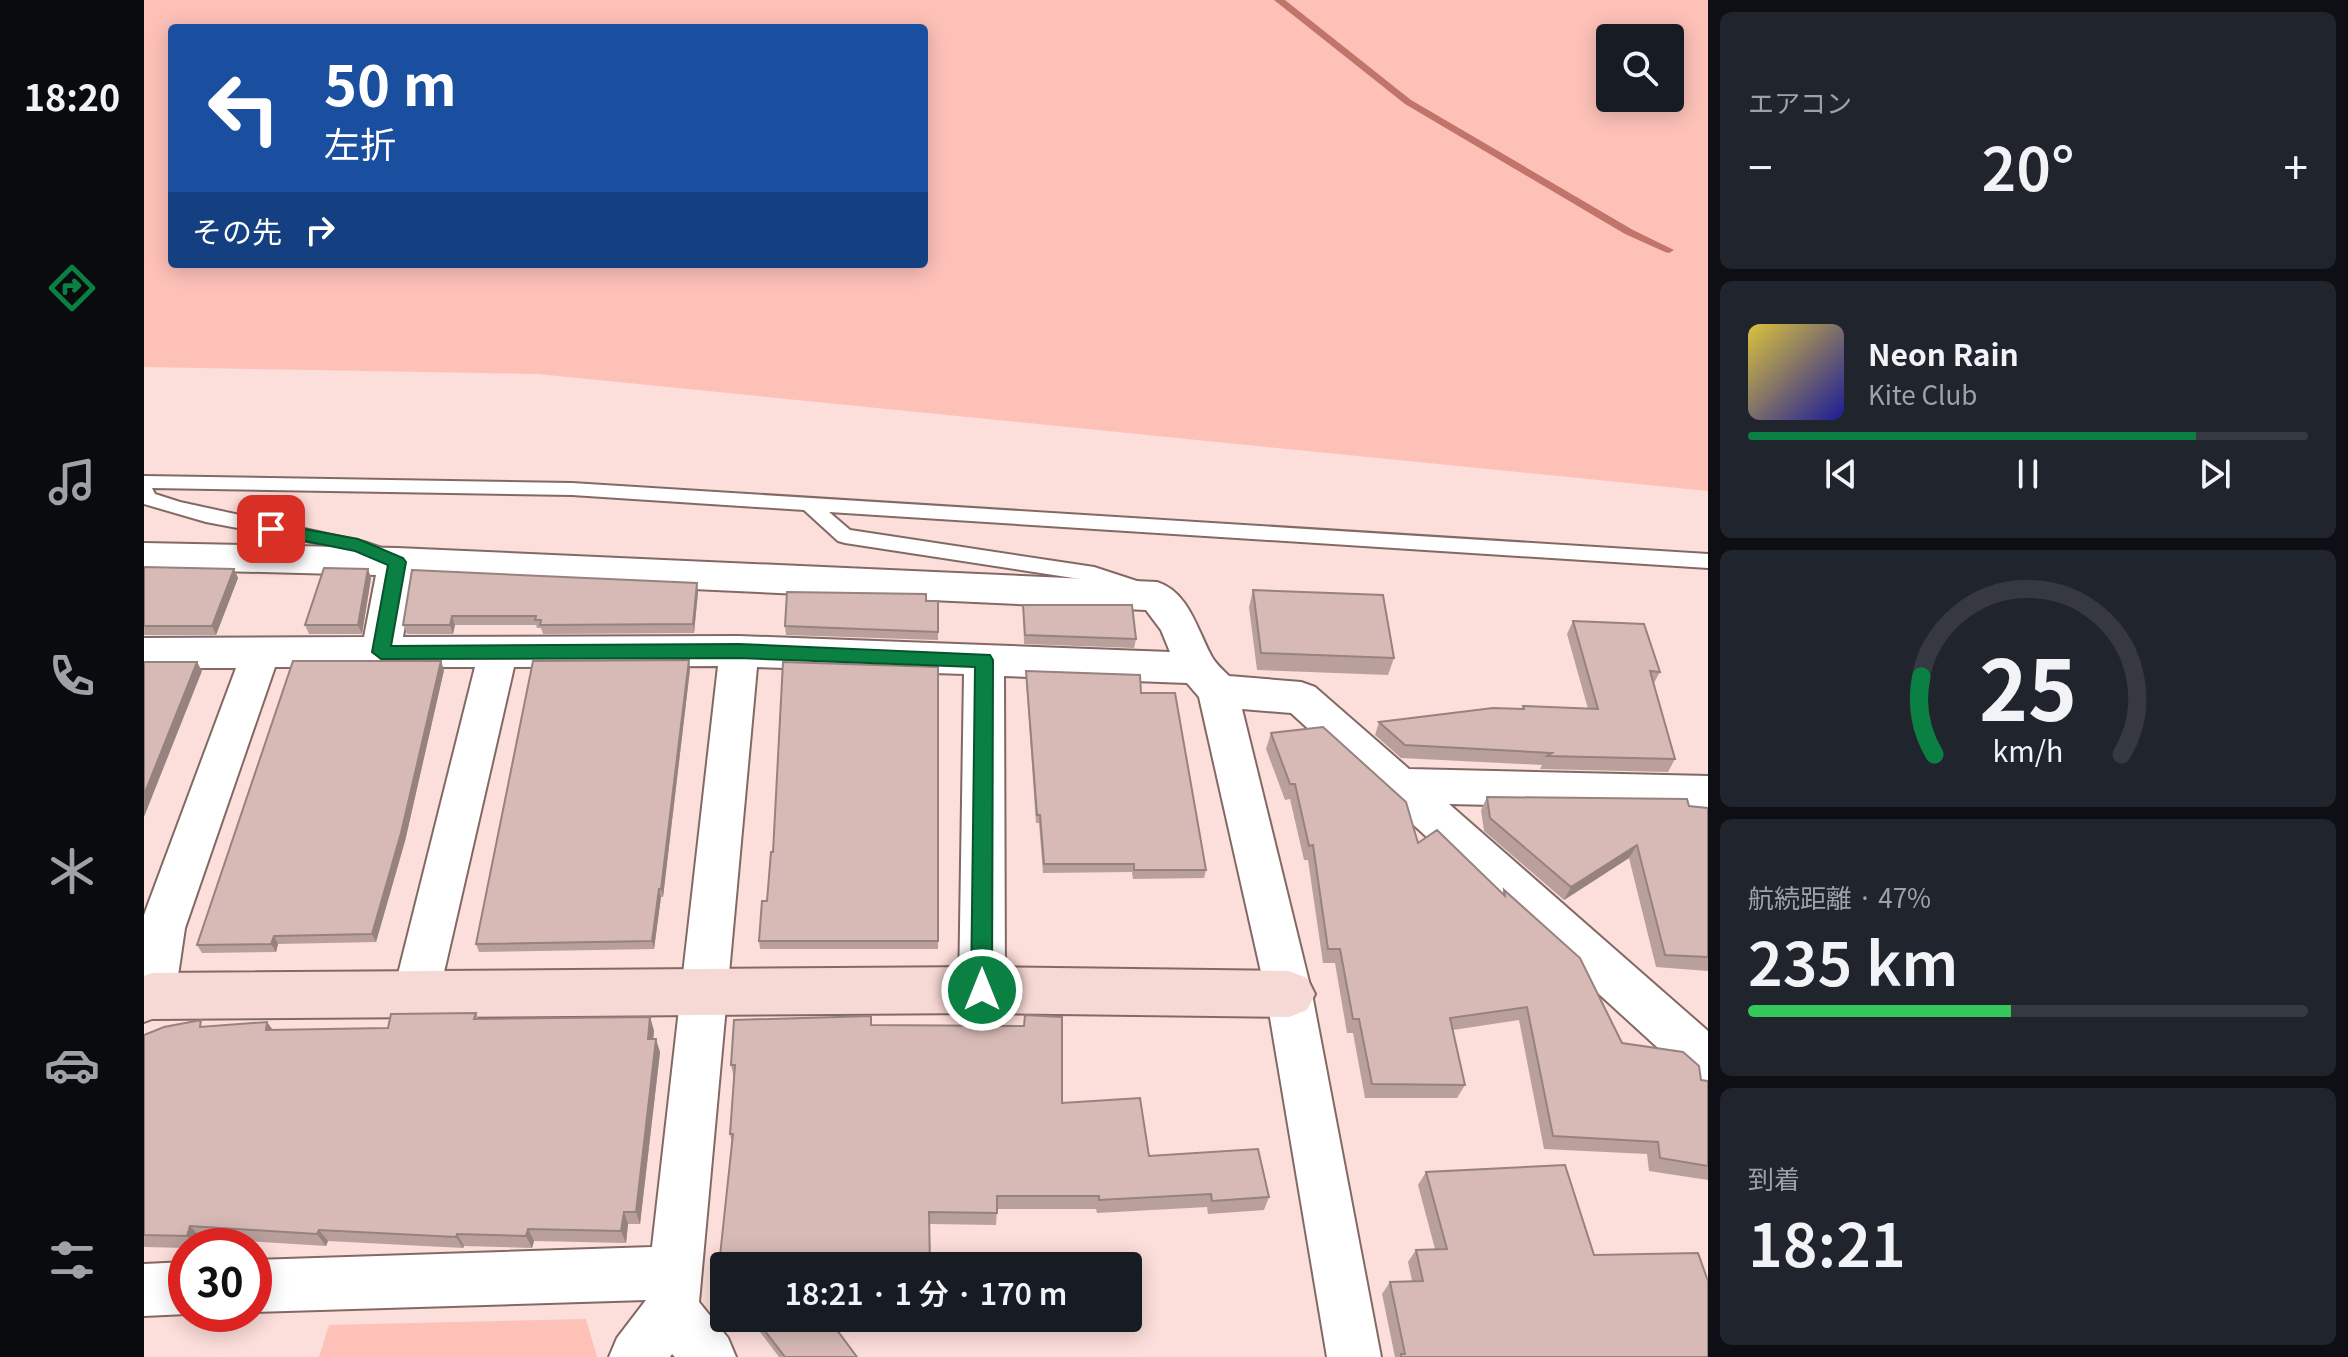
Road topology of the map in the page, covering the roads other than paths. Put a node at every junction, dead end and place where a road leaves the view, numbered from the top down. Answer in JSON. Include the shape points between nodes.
{"nodes":[{"id":1,"x":144,"y":482,"type":"edge"},
{"id":2,"x":144,"y":490,"type":"edge"},
{"id":3,"x":809,"y":504,"type":"junction"},
{"id":4,"x":144,"y":556,"type":"edge"},
{"id":5,"x":1708,"y":561,"type":"edge"},
{"id":6,"x":397,"y":562,"type":"junction"},
{"id":7,"x":1157,"y":596,"type":"junction"},
{"id":8,"x":739,"y":651,"type":"junction"},
{"id":9,"x":261,"y":652,"type":"junction"},
{"id":10,"x":381,"y":652,"type":"junction"},
{"id":11,"x":498,"y":652,"type":"junction"},
{"id":12,"x":144,"y":653,"type":"edge"},
{"id":13,"x":984,"y":660,"type":"junction"},
{"id":14,"x":1208,"y":680,"type":"junction"},
{"id":15,"x":1398,"y":786,"type":"junction"},
{"id":16,"x":1708,"y":793,"type":"edge"},
{"id":17,"x":982,"y":990,"type":"junction"},
{"id":18,"x":704,"y":992,"type":"junction"},
{"id":19,"x":416,"y":994,"type":"junction"},
{"id":20,"x":1289,"y":994,"type":"junction"},
{"id":21,"x":148,"y":997,"type":"edge"},
{"id":22,"x":1708,"y":1062,"type":"edge"},
{"id":23,"x":272,"y":1286,"type":"edge"},
{"id":24,"x":168,"y":1289,"type":"edge"},
{"id":25,"x":144,"y":1290,"type":"edge"},
{"id":26,"x":674,"y":1292,"type":"junction"},
{"id":27,"x":636,"y":1357,"type":"edge"},
{"id":28,"x":709,"y":1357,"type":"edge"},
{"id":29,"x":1354,"y":1357,"type":"edge"}],
"edges":[{"from":1,"to":3,"type":"lane","via":[[572,489]]},
{"from":2,"to":6,"type":"lane","via":[[147,498],[183,512],[358,545]]},
{"from":3,"to":5,"type":"lane"},
{"from":3,"to":7,"type":"lane","via":[[845,536],[1094,574]]},
{"from":4,"to":6,"type":"street"},
{"from":6,"to":7,"type":"street"},
{"from":6,"to":10,"type":"street"},
{"from":7,"to":14,"type":"street"},
{"from":8,"to":11,"type":"street"},
{"from":8,"to":13,"type":"street"},
{"from":8,"to":18,"type":"street"},
{"from":9,"to":10,"type":"street"},
{"from":9,"to":12,"type":"street"},
{"from":9,"to":21,"type":"street","via":[[162,928]]},
{"from":10,"to":11,"type":"street"},
{"from":11,"to":19,"type":"street"},
{"from":13,"to":14,"type":"street"},
{"from":13,"to":17,"type":"street"},
{"from":14,"to":15,"type":"street","via":[[1301,698]]},
{"from":14,"to":20,"type":"street"},
{"from":15,"to":16,"type":"street"},
{"from":15,"to":22,"type":"street"},
{"from":17,"to":18,"type":"street"},
{"from":17,"to":20,"type":"street"},
{"from":18,"to":19,"type":"street"},
{"from":18,"to":26,"type":"street"},
{"from":19,"to":21,"type":"street"},
{"from":20,"to":29,"type":"street"},
{"from":23,"to":26,"type":"street"},
{"from":24,"to":25,"type":"street"},
{"from":26,"to":27,"type":"street"},
{"from":26,"to":28,"type":"street"}]}
